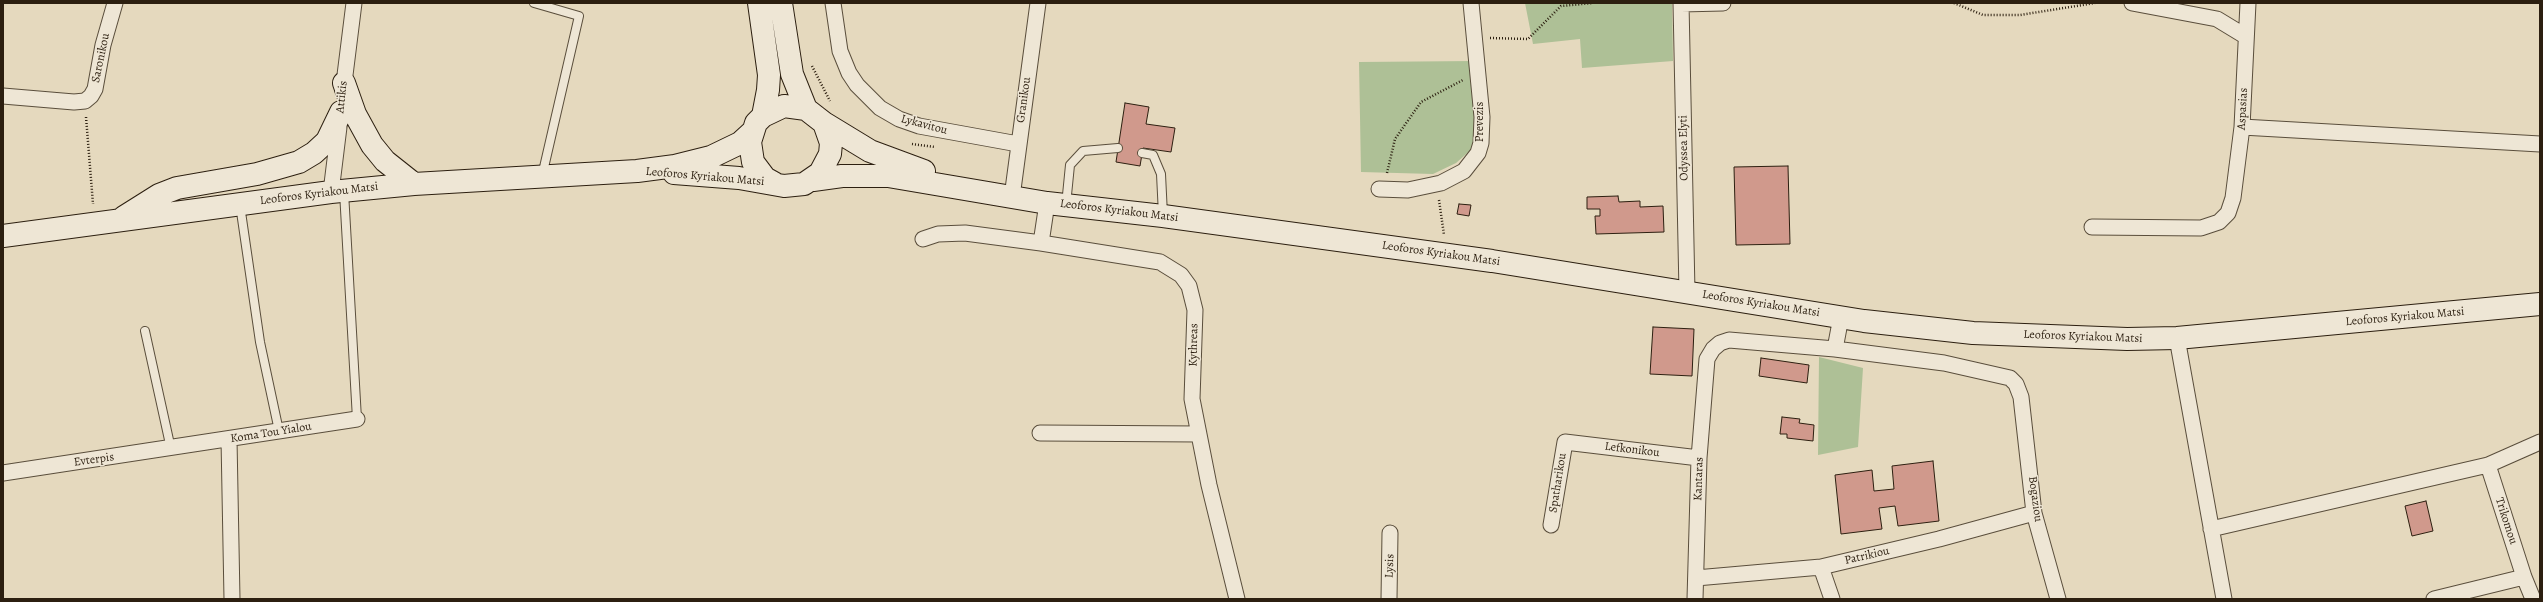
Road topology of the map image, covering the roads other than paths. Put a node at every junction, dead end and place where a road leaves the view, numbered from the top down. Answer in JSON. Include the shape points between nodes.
{"nodes":[{"id":1,"x":115,"y":3,"type":"edge"},
{"id":2,"x":354,"y":3,"type":"edge"},
{"id":3,"x":534,"y":3,"type":"edge"},
{"id":4,"x":759,"y":3,"type":"edge"},
{"id":5,"x":781,"y":3,"type":"edge"},
{"id":6,"x":833,"y":3,"type":"edge"},
{"id":7,"x":1038,"y":3,"type":"edge"},
{"id":8,"x":1471,"y":3,"type":"edge"},
{"id":9,"x":1681,"y":3,"type":"edge"},
{"id":10,"x":1723,"y":3,"type":"edge"},
{"id":11,"x":2132,"y":3,"type":"edge"},
{"id":12,"x":2248,"y":3,"type":"edge"},
{"id":13,"x":2245,"y":36,"type":"junction"},
{"id":14,"x":344,"y":83,"type":"junction"},
{"id":15,"x":3,"y":96,"type":"edge"},
{"id":16,"x":806,"y":109,"type":"junction"},
{"id":17,"x":341,"y":112,"type":"junction"},
{"id":18,"x":824,"y":123,"type":"junction"},
{"id":19,"x":758,"y":124,"type":"junction"},
{"id":20,"x":2242,"y":127,"type":"junction"},
{"id":21,"x":1018,"y":144,"type":"junction"},
{"id":22,"x":2540,"y":144,"type":"edge"},
{"id":23,"x":1118,"y":148,"type":"dead end"},
{"id":24,"x":1142,"y":153,"type":"dead end"},
{"id":25,"x":637,"y":171,"type":"junction"},
{"id":26,"x":542,"y":176,"type":"junction"},
{"id":27,"x":813,"y":180,"type":"junction"},
{"id":28,"x":774,"y":183,"type":"junction"},
{"id":29,"x":414,"y":184,"type":"junction"},
{"id":30,"x":1381,"y":190,"type":"road end"},
{"id":31,"x":338,"y":191,"type":"junction"},
{"id":32,"x":986,"y":191,"type":"junction"},
{"id":33,"x":1012,"y":197,"type":"junction"},
{"id":34,"x":240,"y":204,"type":"junction"},
{"id":35,"x":1056,"y":204,"type":"junction"},
{"id":36,"x":1163,"y":216,"type":"junction"},
{"id":37,"x":118,"y":220,"type":"junction"},
{"id":38,"x":2092,"y":226,"type":"dead end"},
{"id":39,"x":3,"y":236,"type":"edge"},
{"id":40,"x":922,"y":239,"type":"dead end"},
{"id":41,"x":1040,"y":243,"type":"junction"},
{"id":42,"x":1687,"y":292,"type":"junction"},
{"id":43,"x":2540,"y":304,"type":"edge"},
{"id":44,"x":1840,"y":317,"type":"junction"},
{"id":45,"x":145,"y":331,"type":"dead end"},
{"id":46,"x":2177,"y":338,"type":"junction"},
{"id":47,"x":1835,"y":350,"type":"junction"},
{"id":48,"x":357,"y":419,"type":"joint"},
{"id":49,"x":279,"y":431,"type":"junction"},
{"id":50,"x":1040,"y":433,"type":"dead end"},
{"id":51,"x":1199,"y":434,"type":"junction"},
{"id":52,"x":229,"y":439,"type":"junction"},
{"id":53,"x":1565,"y":442,"type":"joint"},
{"id":54,"x":2540,"y":442,"type":"edge"},
{"id":55,"x":177,"y":447,"type":"junction"},
{"id":56,"x":1699,"y":458,"type":"junction"},
{"id":57,"x":2488,"y":465,"type":"junction"},
{"id":58,"x":3,"y":473,"type":"edge"},
{"id":59,"x":2034,"y":512,"type":"junction"},
{"id":60,"x":1552,"y":525,"type":"dead end"},
{"id":61,"x":2211,"y":529,"type":"junction"},
{"id":62,"x":1390,"y":534,"type":"dead end"},
{"id":63,"x":1821,"y":567,"type":"junction"},
{"id":64,"x":2524,"y":577,"type":"junction"},
{"id":65,"x":1696,"y":578,"type":"junction"},
{"id":66,"x":232,"y":599,"type":"edge"},
{"id":67,"x":1237,"y":599,"type":"edge"},
{"id":68,"x":1389,"y":599,"type":"edge"},
{"id":69,"x":1696,"y":599,"type":"edge"},
{"id":70,"x":1832,"y":599,"type":"edge"},
{"id":71,"x":2058,"y":599,"type":"edge"},
{"id":72,"x":2224,"y":599,"type":"edge"},
{"id":73,"x":2434,"y":599,"type":"edge"},
{"id":74,"x":2533,"y":599,"type":"edge"}],
"edges":[{"from":1,"to":15,"type":"street","name":"Saronikou","via":[[103,45],[95,89],[85,101]]},
{"from":2,"to":14,"type":"street","name":"Attikis"},
{"from":3,"to":26,"type":"lane","via":[[579,16]]},
{"from":4,"to":19,"type":"main road","via":[[769,75]]},
{"from":5,"to":16,"type":"main road","via":[[792,74]]},
{"from":6,"to":21,"type":"street","name":"Lykavitou","via":[[840,50],[849,73],[863,93],[880,108],[899,119],[919,126]]},
{"from":7,"to":21,"type":"street","name":"Granikou"},
{"from":8,"to":30,"type":"street","name":"Prevezis","via":[[1482,117],[1478,153],[1464,171],[1436,184],[1408,190]]},
{"from":9,"to":10,"type":"street"},
{"from":9,"to":42,"type":"street","name":"Odyssea Elyti"},
{"from":11,"to":13,"type":"street","via":[[2217,19]]},
{"from":12,"to":13,"type":"street","name":"Aspasias"},
{"from":13,"to":20,"type":"street","name":"Aspasias"},
{"from":14,"to":17,"type":"street","name":"Attikis"},
{"from":14,"to":29,"type":"main road","via":[[355,114],[372,145],[384,161]]},
{"from":16,"to":18,"type":"main road","name":"Leoforos Kyriakou Matsi"},
{"from":16,"to":19,"type":"main road","name":"Leoforos Kyriakou Matsi","via":[[784,106]]},
{"from":17,"to":31,"type":"street","name":"Attikis"},
{"from":17,"to":37,"type":"main road","via":[[326,141],[314,153],[299,162],[257,174],[177,188]]},
{"from":18,"to":27,"type":"main road","via":[[831,143],[830,154],[820,173]]},
{"from":18,"to":32,"type":"main road","name":"Leoforos Kyriakou Matsi","via":[[870,151],[915,169]]},
{"from":19,"to":25,"type":"main road","name":"Leoforos Kyriakou Matsi","via":[[730,149],[711,157],[675,166]]},
{"from":19,"to":28,"type":"main road","name":"Leoforos Kyriakou Matsi","via":[[750,152],[753,162],[765,178]]},
{"from":20,"to":22,"type":"street"},
{"from":20,"to":38,"type":"street","name":"Aspasias","via":[[2233,198],[2228,213],[2219,222],[2201,228]]},
{"from":21,"to":33,"type":"street","name":"Granikou"},
{"from":23,"to":35,"type":"lane","via":[[1083,150],[1070,165]]},
{"from":24,"to":36,"type":"lane","via":[[1153,155],[1161,174]]},
{"from":25,"to":26,"type":"main road","name":"Leoforos Kyriakou Matsi"},
{"from":25,"to":28,"type":"main road","name":"Leoforos Kyriakou Matsi","via":[[711,175]]},
{"from":26,"to":29,"type":"main road","name":"Leoforos Kyriakou Matsi"},
{"from":27,"to":28,"type":"main road","name":"Leoforos Kyriakou Matsi","via":[[794,186]]},
{"from":27,"to":32,"type":"main road","name":"Leoforos Kyriakou Matsi","via":[[858,175],[888,176]]},
{"from":29,"to":31,"type":"main road","name":"Leoforos Kyriakou Matsi"},
{"from":31,"to":34,"type":"main road","name":"Leoforos Kyriakou Matsi"},
{"from":31,"to":48,"type":"lane"},
{"from":32,"to":33,"type":"main road","name":"Leoforos Kyriakou Matsi"},
{"from":33,"to":35,"type":"main road","name":"Leoforos Kyriakou Matsi"},
{"from":34,"to":37,"type":"main road","name":"Leoforos Kyriakou Matsi"},
{"from":34,"to":49,"type":"lane","via":[[260,342]]},
{"from":35,"to":36,"type":"main road","name":"Leoforos Kyriakou Matsi"},
{"from":35,"to":41,"type":"street"},
{"from":36,"to":42,"type":"main road","name":"Leoforos Kyriakou Matsi","via":[[1447,255]]},
{"from":37,"to":39,"type":"main road","name":"Leoforos Kyriakou Matsi"},
{"from":40,"to":41,"type":"street","name":"Kythreas","via":[[938,234],[965,233]]},
{"from":41,"to":51,"type":"street","name":"Kythreas","via":[[1147,259],[1173,268],[1181,275],[1191,292],[1195,310],[1192,399]]},
{"from":42,"to":44,"type":"main road","name":"Leoforos Kyriakou Matsi"},
{"from":43,"to":46,"type":"main road","name":"Leoforos Kyriakou Matsi"},
{"from":44,"to":46,"type":"main road","name":"Leoforos Kyriakou Matsi","via":[[1973,333],[2127,340]]},
{"from":44,"to":47,"type":"street"},
{"from":45,"to":55,"type":"lane"},
{"from":46,"to":61,"type":"street"},
{"from":47,"to":56,"type":"street","name":"Kantaras","via":[[1728,340],[1712,348],[1706,359]]},
{"from":47,"to":59,"type":"street","name":"Bogaziou","via":[[1944,363],[2010,378],[2016,384],[2021,397]]},
{"from":48,"to":49,"type":"street","name":"Koma Tou Yialou"},
{"from":49,"to":52,"type":"street","name":"Koma Tou Yialou"},
{"from":50,"to":51,"type":"street"},
{"from":51,"to":67,"type":"street","name":"Kythreas"},
{"from":52,"to":55,"type":"street","name":"Koma Tou Yialou"},
{"from":52,"to":66,"type":"street"},
{"from":53,"to":56,"type":"street","name":"Lefkonikou"},
{"from":53,"to":60,"type":"street","name":"Spatharikou"},
{"from":54,"to":57,"type":"street"},
{"from":55,"to":58,"type":"street","name":"Evterpis"},
{"from":56,"to":65,"type":"street","name":"Kantaras"},
{"from":57,"to":61,"type":"street"},
{"from":57,"to":64,"type":"street","name":"Trikomou"},
{"from":59,"to":63,"type":"street","name":"Patrikiou","via":[[1939,539]]},
{"from":59,"to":71,"type":"street","name":"Bogaziou"},
{"from":61,"to":72,"type":"street"},
{"from":62,"to":68,"type":"street","name":"Lysis"},
{"from":63,"to":65,"type":"street","name":"Patrikiou"},
{"from":63,"to":70,"type":"street"},
{"from":64,"to":73,"type":"street"},
{"from":64,"to":74,"type":"street","name":"Trikomou"},
{"from":65,"to":69,"type":"street","name":"Kantaras"}]}
